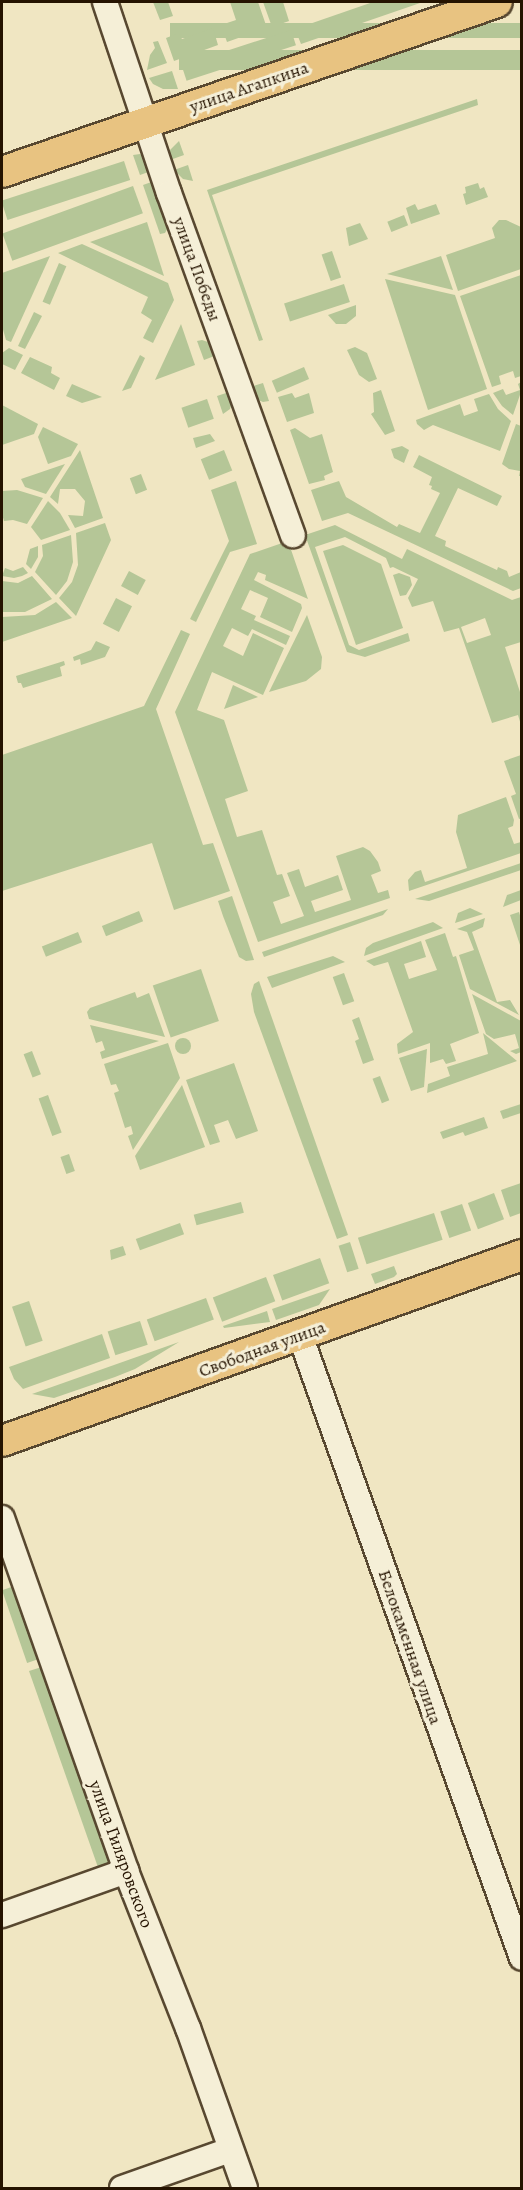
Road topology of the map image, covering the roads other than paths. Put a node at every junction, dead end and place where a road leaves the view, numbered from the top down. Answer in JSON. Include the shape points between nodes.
{"nodes":[{"id":1,"x":105,"y":2,"type":"edge"},
{"id":2,"x":497,"y":2,"type":"edge"},
{"id":3,"x":145,"y":122,"type":"junction"},
{"id":4,"x":2,"y":172,"type":"edge"},
{"id":5,"x":293,"y":535,"type":"dead end"},
{"id":6,"x":522,"y":1255,"type":"edge"},
{"id":7,"x":300,"y":1335,"type":"junction"},
{"id":8,"x":2,"y":1441,"type":"edge"},
{"id":9,"x":2,"y":1518,"type":"edge"},
{"id":10,"x":126,"y":1871,"type":"junction"},
{"id":11,"x":2,"y":1915,"type":"edge"},
{"id":12,"x":522,"y":1958,"type":"edge"},
{"id":13,"x":230,"y":2150,"type":"junction"},
{"id":14,"x":122,"y":2188,"type":"edge"},
{"id":15,"x":245,"y":2188,"type":"edge"}],
"edges":[{"from":1,"to":3,"type":"street","name":"улица Победы"},
{"from":2,"to":3,"type":"main road","name":"улица Агапкина"},
{"from":3,"to":4,"type":"main road","name":"улица Агапкина"},
{"from":3,"to":5,"type":"street","name":"улица Победы"},
{"from":6,"to":7,"type":"main road","name":"Свободная улица"},
{"from":7,"to":8,"type":"main road","name":"Свободная улица"},
{"from":7,"to":12,"type":"street","name":"Белокаменная улица"},
{"from":9,"to":10,"type":"street","name":"улица Гиляровского"},
{"from":10,"to":11,"type":"street"},
{"from":10,"to":13,"type":"street","name":"улица Гиляровского","via":[[188,2028]]},
{"from":13,"to":14,"type":"street"},
{"from":13,"to":15,"type":"street","name":"улица Гиляровского"}]}
